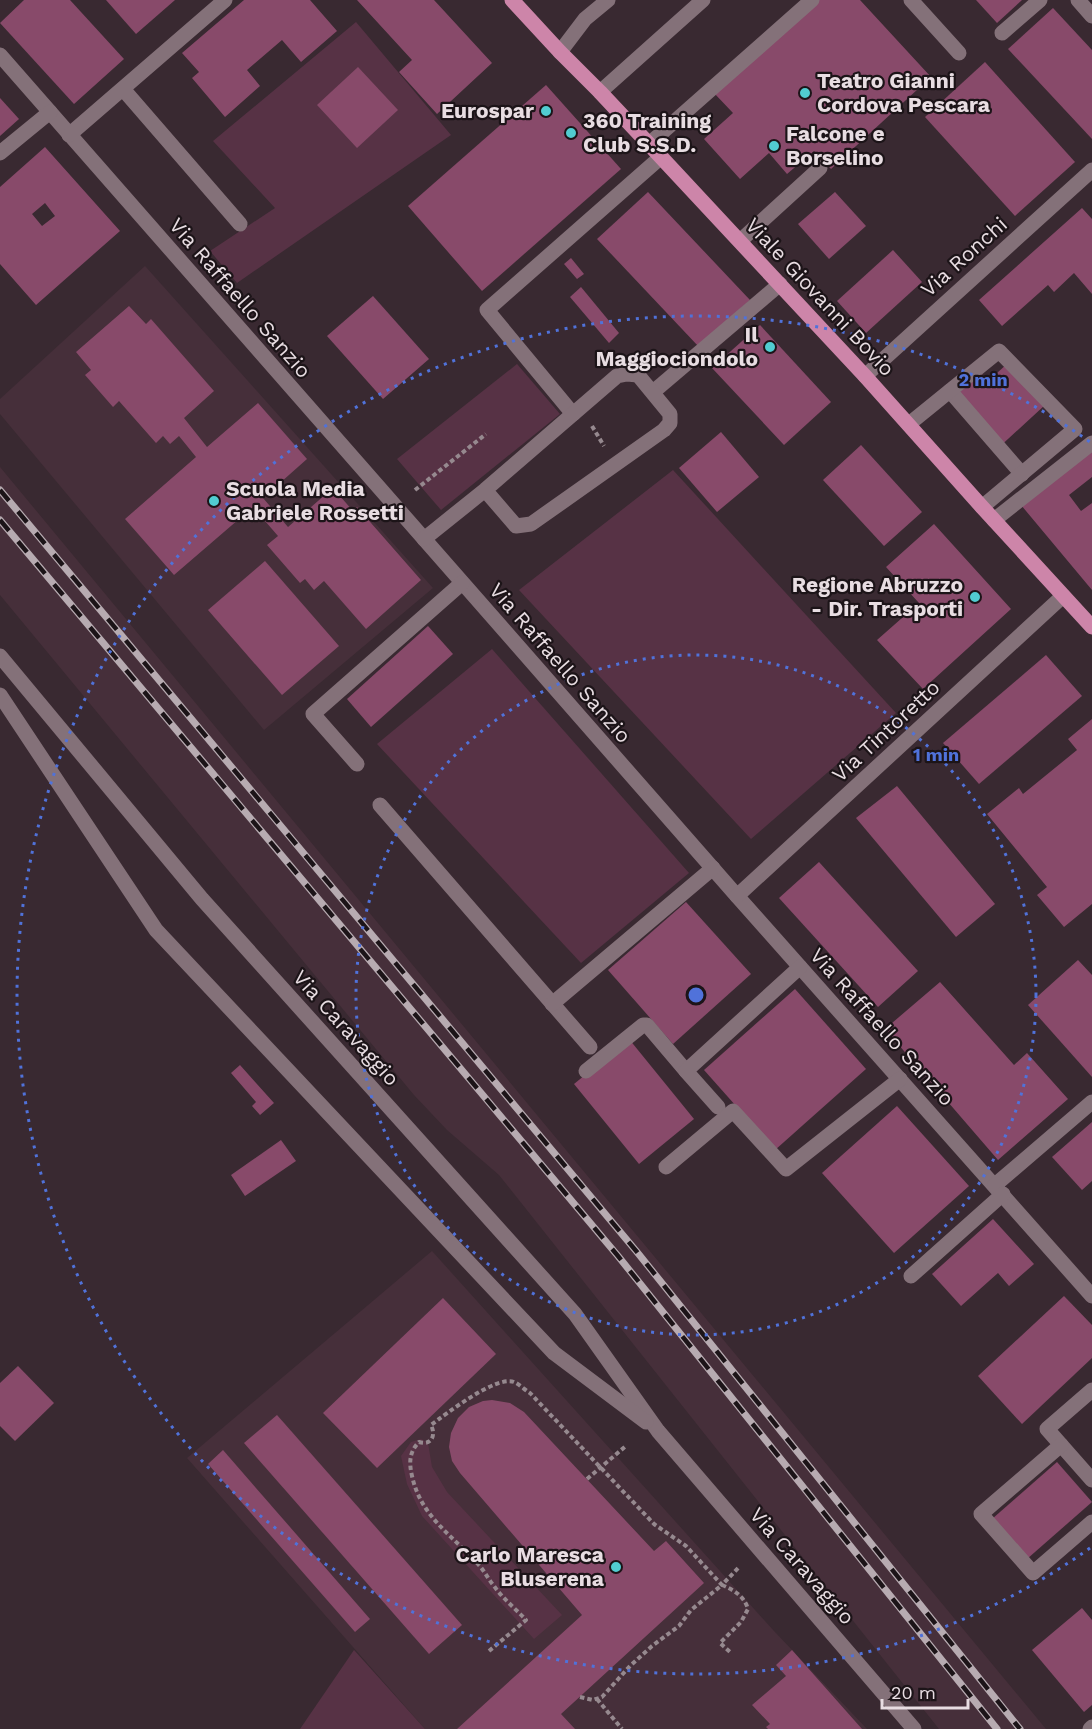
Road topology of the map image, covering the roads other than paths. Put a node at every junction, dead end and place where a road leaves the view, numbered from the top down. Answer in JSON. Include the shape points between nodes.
{"nodes":[{"id":1,"x":225,"y":0,"type":"edge"},
{"id":2,"x":512,"y":0,"type":"edge"},
{"id":3,"x":608,"y":0,"type":"edge"},
{"id":4,"x":703,"y":0,"type":"edge"},
{"id":5,"x":812,"y":0,"type":"edge"},
{"id":6,"x":911,"y":0,"type":"edge"},
{"id":7,"x":1040,"y":0,"type":"edge"},
{"id":8,"x":1078,"y":0,"type":"edge"},
{"id":9,"x":1092,"y":16,"type":"edge"},
{"id":10,"x":1002,"y":33,"type":"dead end"},
{"id":11,"x":560,"y":52,"type":"junction"},
{"id":12,"x":959,"y":53,"type":"dead end"},
{"id":13,"x":0,"y":54,"type":"edge"},
{"id":14,"x":123,"y":89,"type":"junction"},
{"id":15,"x":600,"y":92,"type":"junction"},
{"id":16,"x":50,"y":112,"type":"junction"},
{"id":17,"x":69,"y":135,"type":"junction"},
{"id":18,"x":649,"y":144,"type":"junction"},
{"id":19,"x":0,"y":153,"type":"edge"},
{"id":20,"x":661,"y":157,"type":"junction"},
{"id":21,"x":820,"y":168,"type":"dead end"},
{"id":22,"x":1092,"y":170,"type":"edge"},
{"id":23,"x":240,"y":224,"type":"dead end"},
{"id":24,"x":740,"y":241,"type":"junction"},
{"id":25,"x":780,"y":284,"type":"junction"},
{"id":26,"x":865,"y":376,"type":"junction"},
{"id":27,"x":950,"y":391,"type":"junction"},
{"id":28,"x":653,"y":392,"type":"junction"},
{"id":29,"x":576,"y":411,"type":"junction"},
{"id":30,"x":909,"y":424,"type":"junction"},
{"id":31,"x":1092,"y":443,"type":"edge"},
{"id":32,"x":1022,"y":474,"type":"junction"},
{"id":33,"x":485,"y":490,"type":"junction"},
{"id":34,"x":982,"y":507,"type":"junction"},
{"id":35,"x":994,"y":520,"type":"junction"},
{"id":36,"x":424,"y":539,"type":"junction"},
{"id":37,"x":462,"y":583,"type":"junction"},
{"id":38,"x":1063,"y":596,"type":"junction"},
{"id":39,"x":1092,"y":627,"type":"edge"},
{"id":40,"x":0,"y":656,"type":"edge"},
{"id":41,"x":0,"y":695,"type":"edge"},
{"id":42,"x":357,"y":764,"type":"dead end"},
{"id":43,"x":380,"y":806,"type":"dead end"},
{"id":44,"x":713,"y":868,"type":"junction"},
{"id":45,"x":737,"y":896,"type":"junction"},
{"id":46,"x":800,"y":967,"type":"junction"},
{"id":47,"x":552,"y":1004,"type":"junction"},
{"id":48,"x":590,"y":1047,"type":"dead end"},
{"id":49,"x":586,"y":1071,"type":"dead end"},
{"id":50,"x":686,"y":1071,"type":"junction"},
{"id":51,"x":900,"y":1079,"type":"junction"},
{"id":52,"x":1092,"y":1102,"type":"edge"},
{"id":53,"x":718,"y":1107,"type":"dead end"},
{"id":54,"x":666,"y":1167,"type":"dead end"},
{"id":55,"x":999,"y":1190,"type":"junction"},
{"id":56,"x":911,"y":1276,"type":"dead end"},
{"id":57,"x":1092,"y":1296,"type":"edge"},
{"id":58,"x":1092,"y":1390,"type":"edge"},
{"id":59,"x":657,"y":1431,"type":"junction"},
{"id":60,"x":1061,"y":1445,"type":"junction"},
{"id":61,"x":1092,"y":1480,"type":"edge"},
{"id":62,"x":1092,"y":1522,"type":"edge"},
{"id":63,"x":914,"y":1729,"type":"edge"}],
"edges":[{"from":1,"to":14,"type":"street"},
{"from":2,"to":11,"type":"main road","name":"Viale Giovanni Bovio"},
{"from":3,"to":11,"type":"street","via":[[585,18]]},
{"from":4,"to":15,"type":"street"},
{"from":5,"to":18,"type":"street"},
{"from":6,"to":12,"type":"street"},
{"from":7,"to":10,"type":"street"},
{"from":8,"to":9,"type":"street"},
{"from":11,"to":15,"type":"main road","name":"Viale Giovanni Bovio"},
{"from":13,"to":16,"type":"street","name":"Via Raffaello Sanzio"},
{"from":14,"to":17,"type":"street"},
{"from":14,"to":23,"type":"street"},
{"from":15,"to":18,"type":"main road","name":"Viale Giovanni Bovio"},
{"from":16,"to":17,"type":"street","name":"Via Raffaello Sanzio"},
{"from":16,"to":19,"type":"street"},
{"from":17,"to":36,"type":"street","name":"Via Raffaello Sanzio"},
{"from":18,"to":20,"type":"main road","name":"Viale Giovanni Bovio"},
{"from":20,"to":24,"type":"main road","name":"Viale Giovanni Bovio"},
{"from":20,"to":29,"type":"street","via":[[487,310]]},
{"from":21,"to":24,"type":"street"},
{"from":22,"to":26,"type":"street","name":"Via Ronchi"},
{"from":24,"to":25,"type":"main road","name":"Viale Giovanni Bovio"},
{"from":25,"to":26,"type":"main road","name":"Viale Giovanni Bovio"},
{"from":25,"to":28,"type":"street"},
{"from":26,"to":30,"type":"main road","name":"Viale Giovanni Bovio"},
{"from":27,"to":30,"type":"street"},
{"from":27,"to":32,"type":"street"},
{"from":27,"to":32,"type":"street","via":[[999,351],[1075,429]]},
{"from":28,"to":29,"type":"street","via":[[638,375],[617,376]]},
{"from":28,"to":33,"type":"street","via":[[670,414],[670,423],[664,430],[531,524],[516,526]]},
{"from":29,"to":33,"type":"street"},
{"from":30,"to":34,"type":"main road","name":"Viale Giovanni Bovio"},
{"from":31,"to":35,"type":"street"},
{"from":32,"to":34,"type":"street"},
{"from":33,"to":36,"type":"street"},
{"from":34,"to":35,"type":"main road","name":"Viale Giovanni Bovio"},
{"from":35,"to":38,"type":"main road","name":"Viale Giovanni Bovio"},
{"from":36,"to":37,"type":"street","name":"Via Raffaello Sanzio"},
{"from":37,"to":42,"type":"street","via":[[313,714]]},
{"from":37,"to":44,"type":"street","name":"Via Raffaello Sanzio"},
{"from":38,"to":39,"type":"main road","name":"Viale Giovanni Bovio"},
{"from":38,"to":45,"type":"street","name":"Via Tintoretto"},
{"from":40,"to":59,"type":"street","name":"Via Caravaggio","via":[[202,899],[576,1314]]},
{"from":41,"to":59,"type":"street","name":"Via Caravaggio","via":[[156,930],[554,1353]]},
{"from":43,"to":47,"type":"street"},
{"from":44,"to":45,"type":"street","name":"Via Raffaello Sanzio"},
{"from":44,"to":47,"type":"street"},
{"from":45,"to":46,"type":"street","name":"Via Raffaello Sanzio"},
{"from":46,"to":50,"type":"street"},
{"from":46,"to":51,"type":"street","name":"Via Raffaello Sanzio"},
{"from":47,"to":48,"type":"street"},
{"from":49,"to":50,"type":"street","via":[[647,1025]]},
{"from":50,"to":53,"type":"street"},
{"from":51,"to":54,"type":"street","via":[[786,1169],[733,1111]]},
{"from":51,"to":55,"type":"street","name":"Via Raffaello Sanzio"},
{"from":52,"to":55,"type":"street"},
{"from":55,"to":56,"type":"street"},
{"from":55,"to":57,"type":"street","name":"Via Raffaello Sanzio"},
{"from":58,"to":60,"type":"street","via":[[1047,1429]]},
{"from":59,"to":63,"type":"street","name":"Via Caravaggio"},
{"from":60,"to":61,"type":"street"},
{"from":60,"to":62,"type":"street","via":[[981,1514],[1033,1573]]}]}
